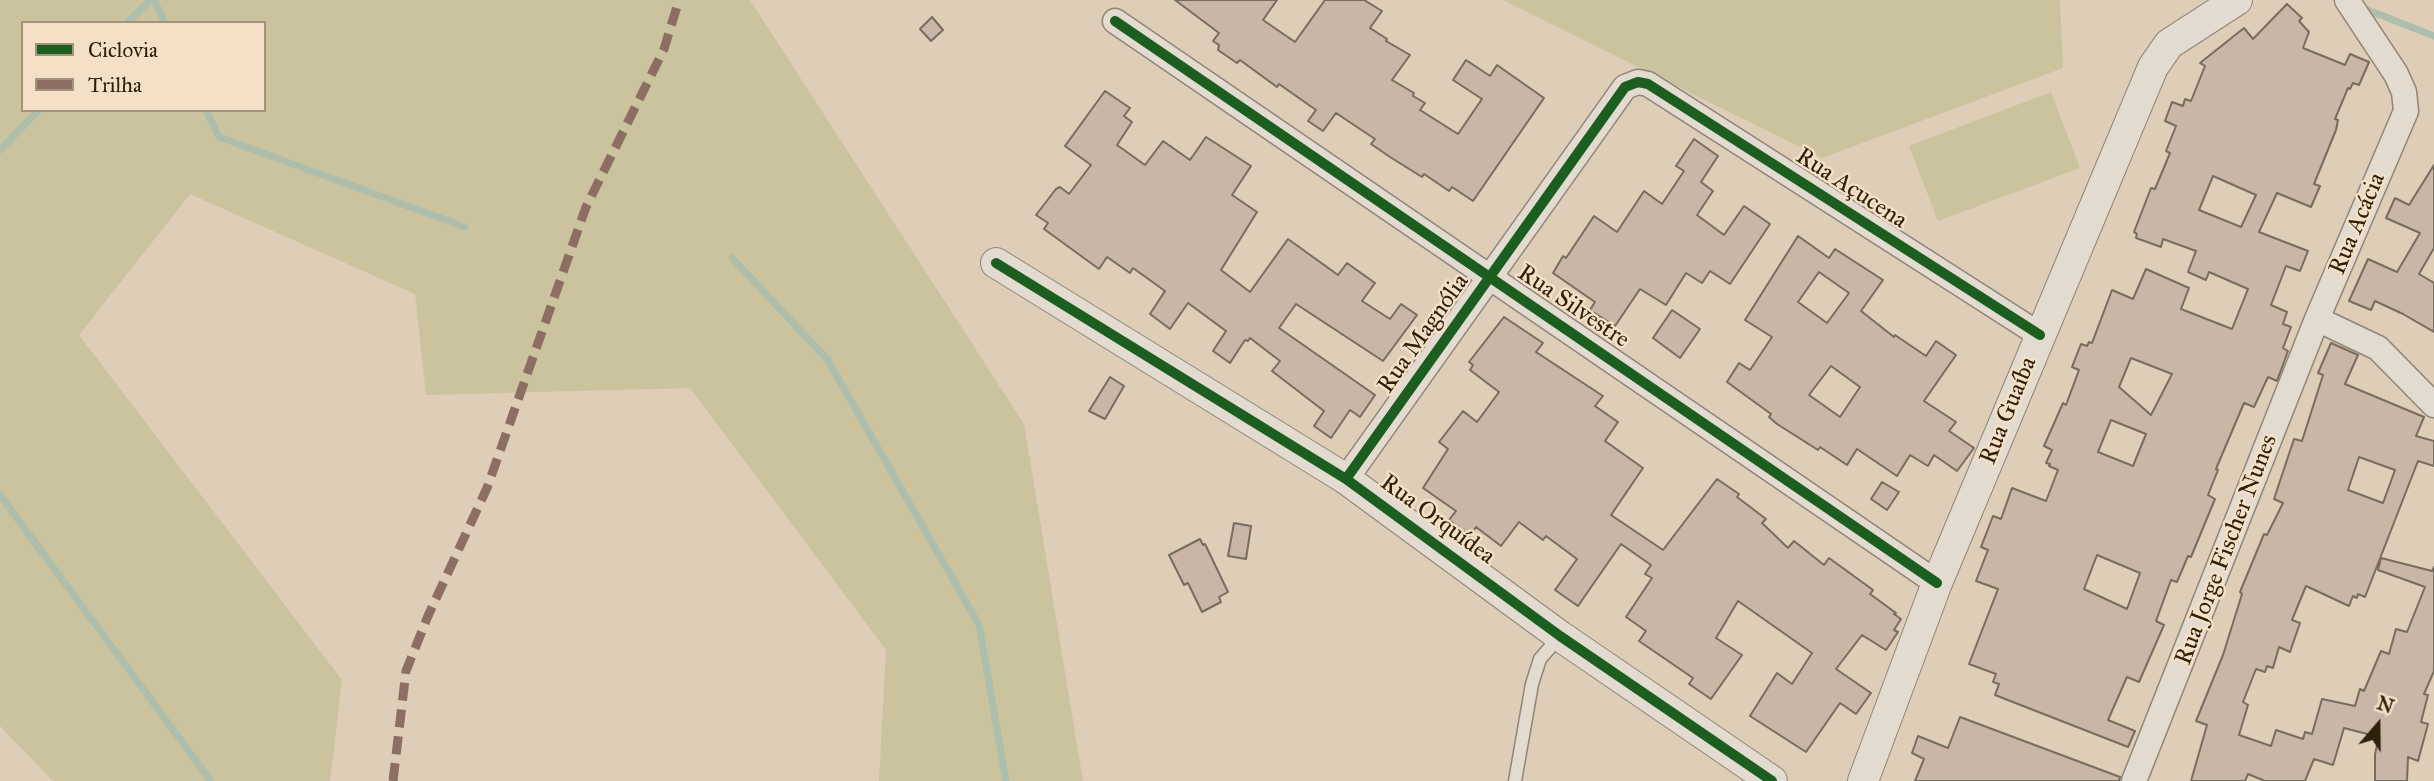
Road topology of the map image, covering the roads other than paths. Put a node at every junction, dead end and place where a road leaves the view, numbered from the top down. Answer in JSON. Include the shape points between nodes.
{"nodes":[{"id":1,"x":2237,"y":0,"type":"edge"},
{"id":2,"x":2347,"y":0,"type":"edge"},
{"id":3,"x":1115,"y":21,"type":"dead end"},
{"id":4,"x":1638,"y":82,"type":"joint"},
{"id":5,"x":996,"y":263,"type":"dead end"},
{"id":6,"x":1490,"y":276,"type":"junction"},
{"id":7,"x":2317,"y":319,"type":"junction"},
{"id":8,"x":2040,"y":335,"type":"junction"},
{"id":9,"x":2434,"y":405,"type":"edge"},
{"id":10,"x":1346,"y":479,"type":"junction"},
{"id":11,"x":1937,"y":583,"type":"junction"},
{"id":12,"x":1560,"y":636,"type":"junction"},
{"id":13,"x":1515,"y":781,"type":"edge"},
{"id":14,"x":1772,"y":781,"type":"edge"},
{"id":15,"x":1863,"y":781,"type":"edge"},
{"id":16,"x":2134,"y":781,"type":"edge"}],
"edges":[{"from":1,"to":8,"type":"street","name":"Rua Guaíba","via":[[2169,44],[2153,66]]},
{"from":2,"to":7,"type":"street","name":"Rua Acácia","via":[[2396,74],[2406,111]]},
{"from":3,"to":6,"type":"street","name":"Rua Silvestre"},
{"from":4,"to":6,"type":"street","name":"Rua Magnólia","via":[[1625,87]]},
{"from":4,"to":8,"type":"street","name":"Rua Açucena","via":[[1648,83]]},
{"from":5,"to":10,"type":"street","name":"Rua Orquídea"},
{"from":6,"to":10,"type":"street","name":"Rua Magnólia"},
{"from":6,"to":11,"type":"street","name":"Rua Silvestre"},
{"from":7,"to":9,"type":"street","via":[[2378,348]]},
{"from":7,"to":16,"type":"street","name":"Rua Jorge Fischer Nunes"},
{"from":8,"to":11,"type":"street","name":"Rua Guaíba"},
{"from":10,"to":12,"type":"street","name":"Rua Orquídea"},
{"from":11,"to":15,"type":"street","name":"Rua Guaíba"},
{"from":12,"to":13,"type":"lane","via":[[1540,659],[1532,684]]},
{"from":12,"to":14,"type":"street","name":"Rua Orquídea","via":[[1742,766]]}]}
